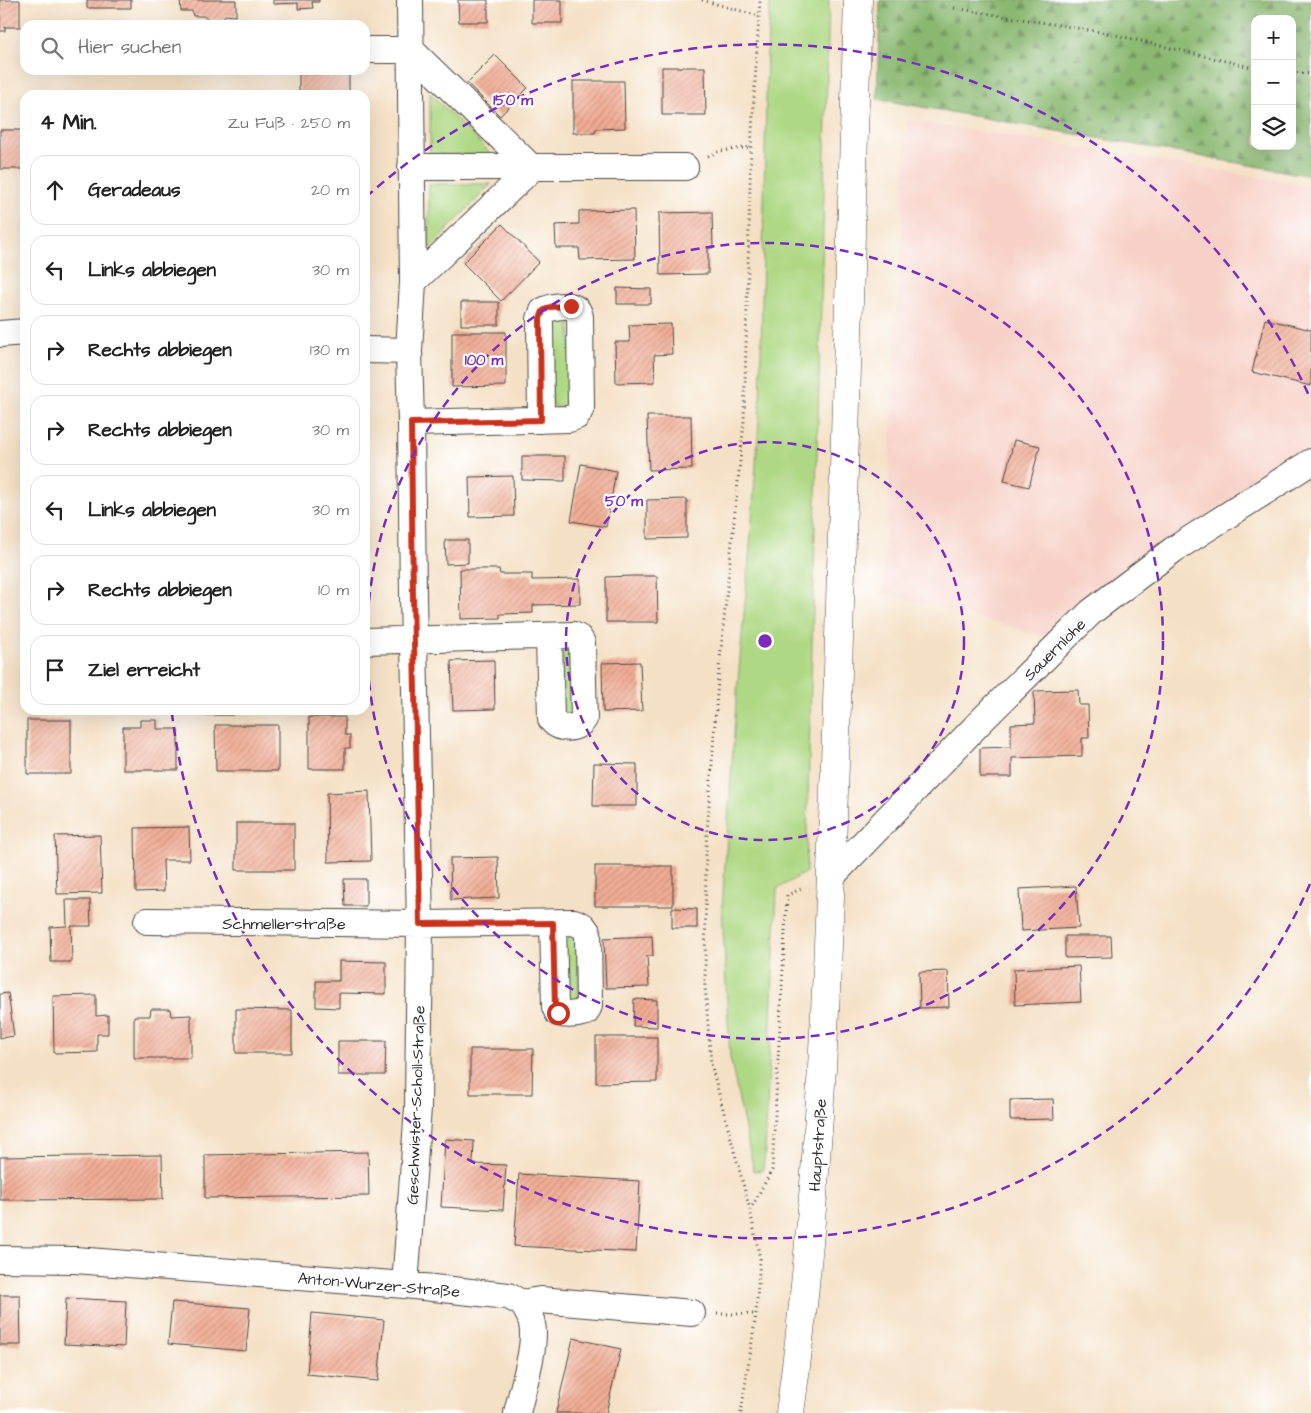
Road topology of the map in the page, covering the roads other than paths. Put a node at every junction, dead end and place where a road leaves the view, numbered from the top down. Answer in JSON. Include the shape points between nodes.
{"nodes":[{"id":1,"x":410,"y":0,"type":"edge"},
{"id":2,"x":858,"y":0,"type":"edge"},
{"id":3,"x":370,"y":50,"type":"edge"},
{"id":4,"x":411,"y":50,"type":"junction"},
{"id":5,"x":412,"y":166,"type":"junction"},
{"id":6,"x":685,"y":167,"type":"road end"},
{"id":7,"x":532,"y":168,"type":"junction"},
{"id":8,"x":413,"y":282,"type":"junction"},
{"id":9,"x":20,"y":332,"type":"edge"},
{"id":10,"x":0,"y":334,"type":"edge"},
{"id":11,"x":370,"y":350,"type":"edge"},
{"id":12,"x":409,"y":351,"type":"junction"},
{"id":13,"x":541,"y":420,"type":"dead end"},
{"id":14,"x":411,"y":423,"type":"junction"},
{"id":15,"x":1311,"y":462,"type":"edge"},
{"id":16,"x":549,"y":636,"type":"dead end"},
{"id":17,"x":414,"y":638,"type":"junction"},
{"id":18,"x":370,"y":640,"type":"edge"},
{"id":19,"x":831,"y":877,"type":"junction"},
{"id":20,"x":147,"y":921,"type":"dead end"},
{"id":21,"x":553,"y":923,"type":"dead end"},
{"id":22,"x":420,"y":924,"type":"junction"},
{"id":23,"x":0,"y":1259,"type":"edge"},
{"id":24,"x":405,"y":1285,"type":"junction"},
{"id":25,"x":522,"y":1303,"type":"junction"},
{"id":26,"x":692,"y":1313,"type":"road end"},
{"id":27,"x":517,"y":1413,"type":"edge"},
{"id":28,"x":790,"y":1413,"type":"edge"}],
"edges":[{"from":1,"to":4,"type":"street","name":"Geschwister-Scholl-Straße"},
{"from":2,"to":19,"type":"main road","name":"Hauptstraße"},
{"from":3,"to":4,"type":"street"},
{"from":4,"to":5,"type":"street","name":"Geschwister-Scholl-Straße"},
{"from":4,"to":7,"type":"street"},
{"from":5,"to":7,"type":"street"},
{"from":5,"to":8,"type":"street","name":"Geschwister-Scholl-Straße"},
{"from":6,"to":7,"type":"street"},
{"from":7,"to":8,"type":"street"},
{"from":8,"to":12,"type":"street","name":"Geschwister-Scholl-Straße"},
{"from":9,"to":10,"type":"street"},
{"from":11,"to":12,"type":"street"},
{"from":12,"to":14,"type":"street","name":"Geschwister-Scholl-Straße"},
{"from":13,"to":14,"type":"street"},
{"from":14,"to":17,"type":"street","name":"Geschwister-Scholl-Straße"},
{"from":15,"to":19,"type":"street","name":"Sauernlohe","via":[[1173,550],[1091,612]]},
{"from":16,"to":17,"type":"street"},
{"from":17,"to":18,"type":"street"},
{"from":17,"to":22,"type":"street","name":"Geschwister-Scholl-Straße"},
{"from":19,"to":28,"type":"main road","name":"Hauptstraße","via":[[818,1147]]},
{"from":20,"to":22,"type":"street","name":"Schmellerstraße"},
{"from":21,"to":22,"type":"street"},
{"from":22,"to":24,"type":"street","name":"Geschwister-Scholl-Straße","via":[[418,1108]]},
{"from":23,"to":24,"type":"street","name":"Anton-Wurzer-Straße","via":[[75,1260]]},
{"from":24,"to":25,"type":"street","name":"Anton-Wurzer-Straße","via":[[508,1296]]},
{"from":25,"to":26,"type":"street","name":"Anton-Wurzer-Straße","via":[[540,1300]]},
{"from":25,"to":27,"type":"street","via":[[533,1325],[533,1344]]}]}
